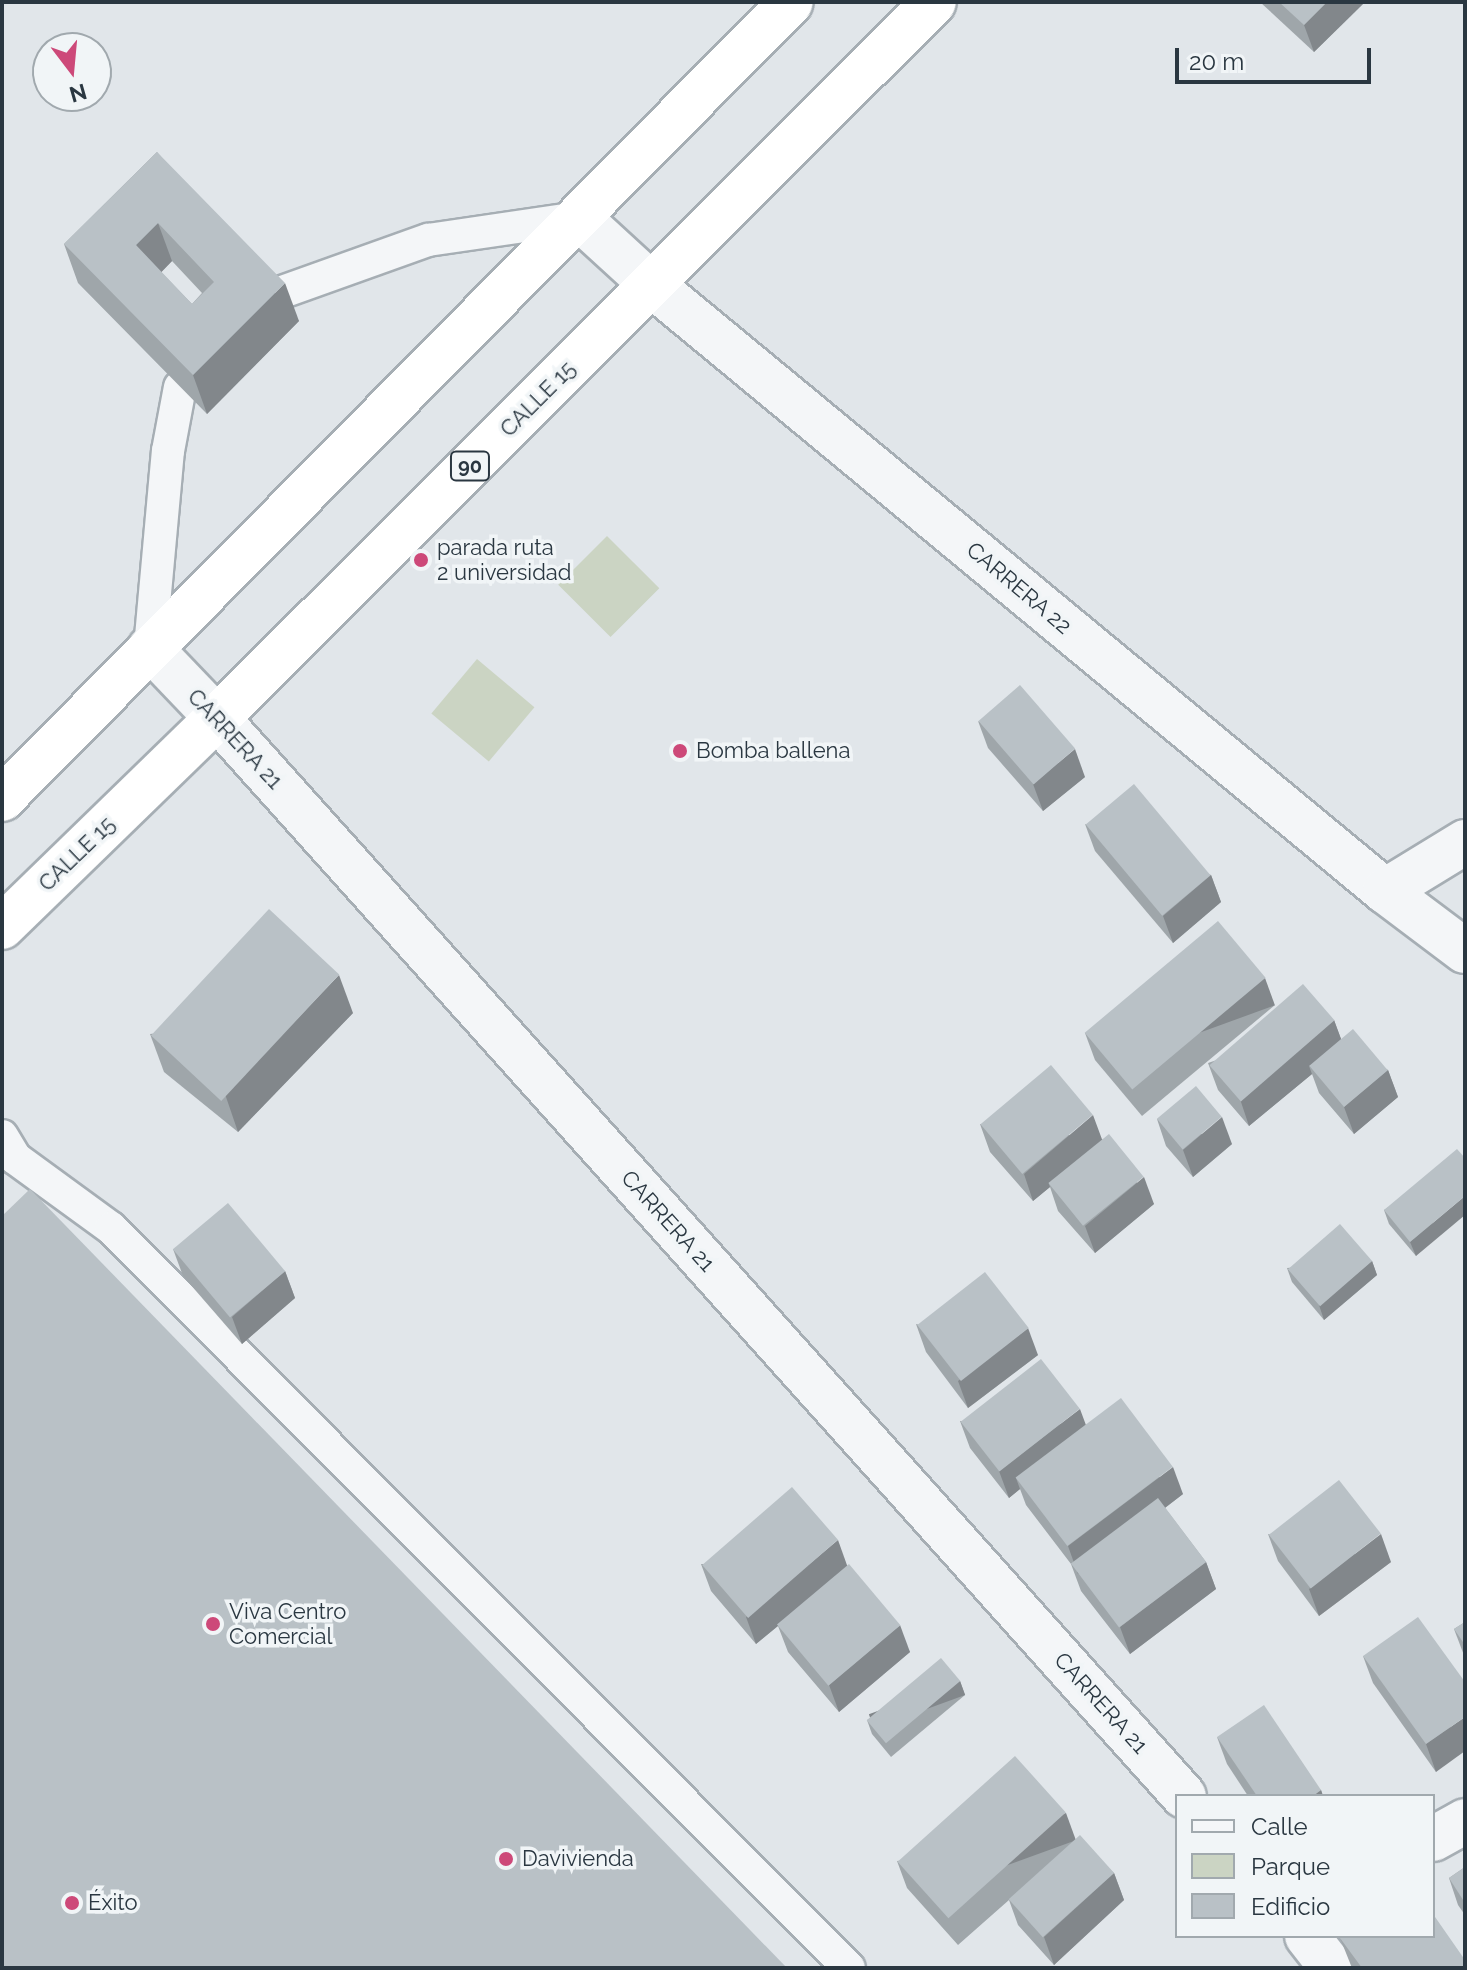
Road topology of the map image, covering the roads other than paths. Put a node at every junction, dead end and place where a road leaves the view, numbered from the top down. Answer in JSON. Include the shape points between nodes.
{"nodes":[{"id":1,"x":791,"y":2,"type":"edge"},
{"id":2,"x":934,"y":2,"type":"edge"},
{"id":3,"x":579,"y":218,"type":"junction"},
{"id":4,"x":652,"y":285,"type":"junction"},
{"id":5,"x":274,"y":295,"type":"edge"},
{"id":6,"x":180,"y":387,"type":"edge"},
{"id":7,"x":150,"y":648,"type":"junction"},
{"id":8,"x":217,"y":718,"type":"junction"},
{"id":9,"x":2,"y":799,"type":"edge"},
{"id":10,"x":1465,"y":842,"type":"edge"},
{"id":11,"x":1385,"y":891,"type":"junction"},
{"id":12,"x":2,"y":927,"type":"edge"},
{"id":13,"x":1465,"y":951,"type":"edge"},
{"id":14,"x":6,"y":1152,"type":"edge"},
{"id":15,"x":1182,"y":1794,"type":"edge"},
{"id":16,"x":1465,"y":1821,"type":"edge"},
{"id":17,"x":1435,"y":1838,"type":"edge"},
{"id":18,"x":1309,"y":1938,"type":"edge"},
{"id":19,"x":849,"y":1968,"type":"edge"},
{"id":20,"x":1332,"y":1968,"type":"edge"}],
"edges":[{"from":1,"to":3,"type":"highway"},
{"from":2,"to":4,"type":"highway","name":"CALLE 15","number":"90"},
{"from":3,"to":4,"type":"street","name":"CARRERA 22"},
{"from":3,"to":5,"type":"lane","via":[[428,240]]},
{"from":3,"to":7,"type":"highway"},
{"from":4,"to":8,"type":"highway","name":"CALLE 15","number":"90"},
{"from":4,"to":11,"type":"street","name":"CARRERA 22"},
{"from":6,"to":7,"type":"lane","via":[[168,451]]},
{"from":7,"to":8,"type":"street","name":"CARRERA 21"},
{"from":7,"to":9,"type":"highway"},
{"from":8,"to":12,"type":"highway","name":"CALLE 15","number":"90"},
{"from":8,"to":15,"type":"street","name":"CARRERA 21"},
{"from":10,"to":11,"type":"street"},
{"from":11,"to":13,"type":"street","name":"CARRERA 22"},
{"from":14,"to":19,"type":"lane","via":[[111,1228]]},
{"from":16,"to":17,"type":"street"},
{"from":18,"to":20,"type":"street"}]}
